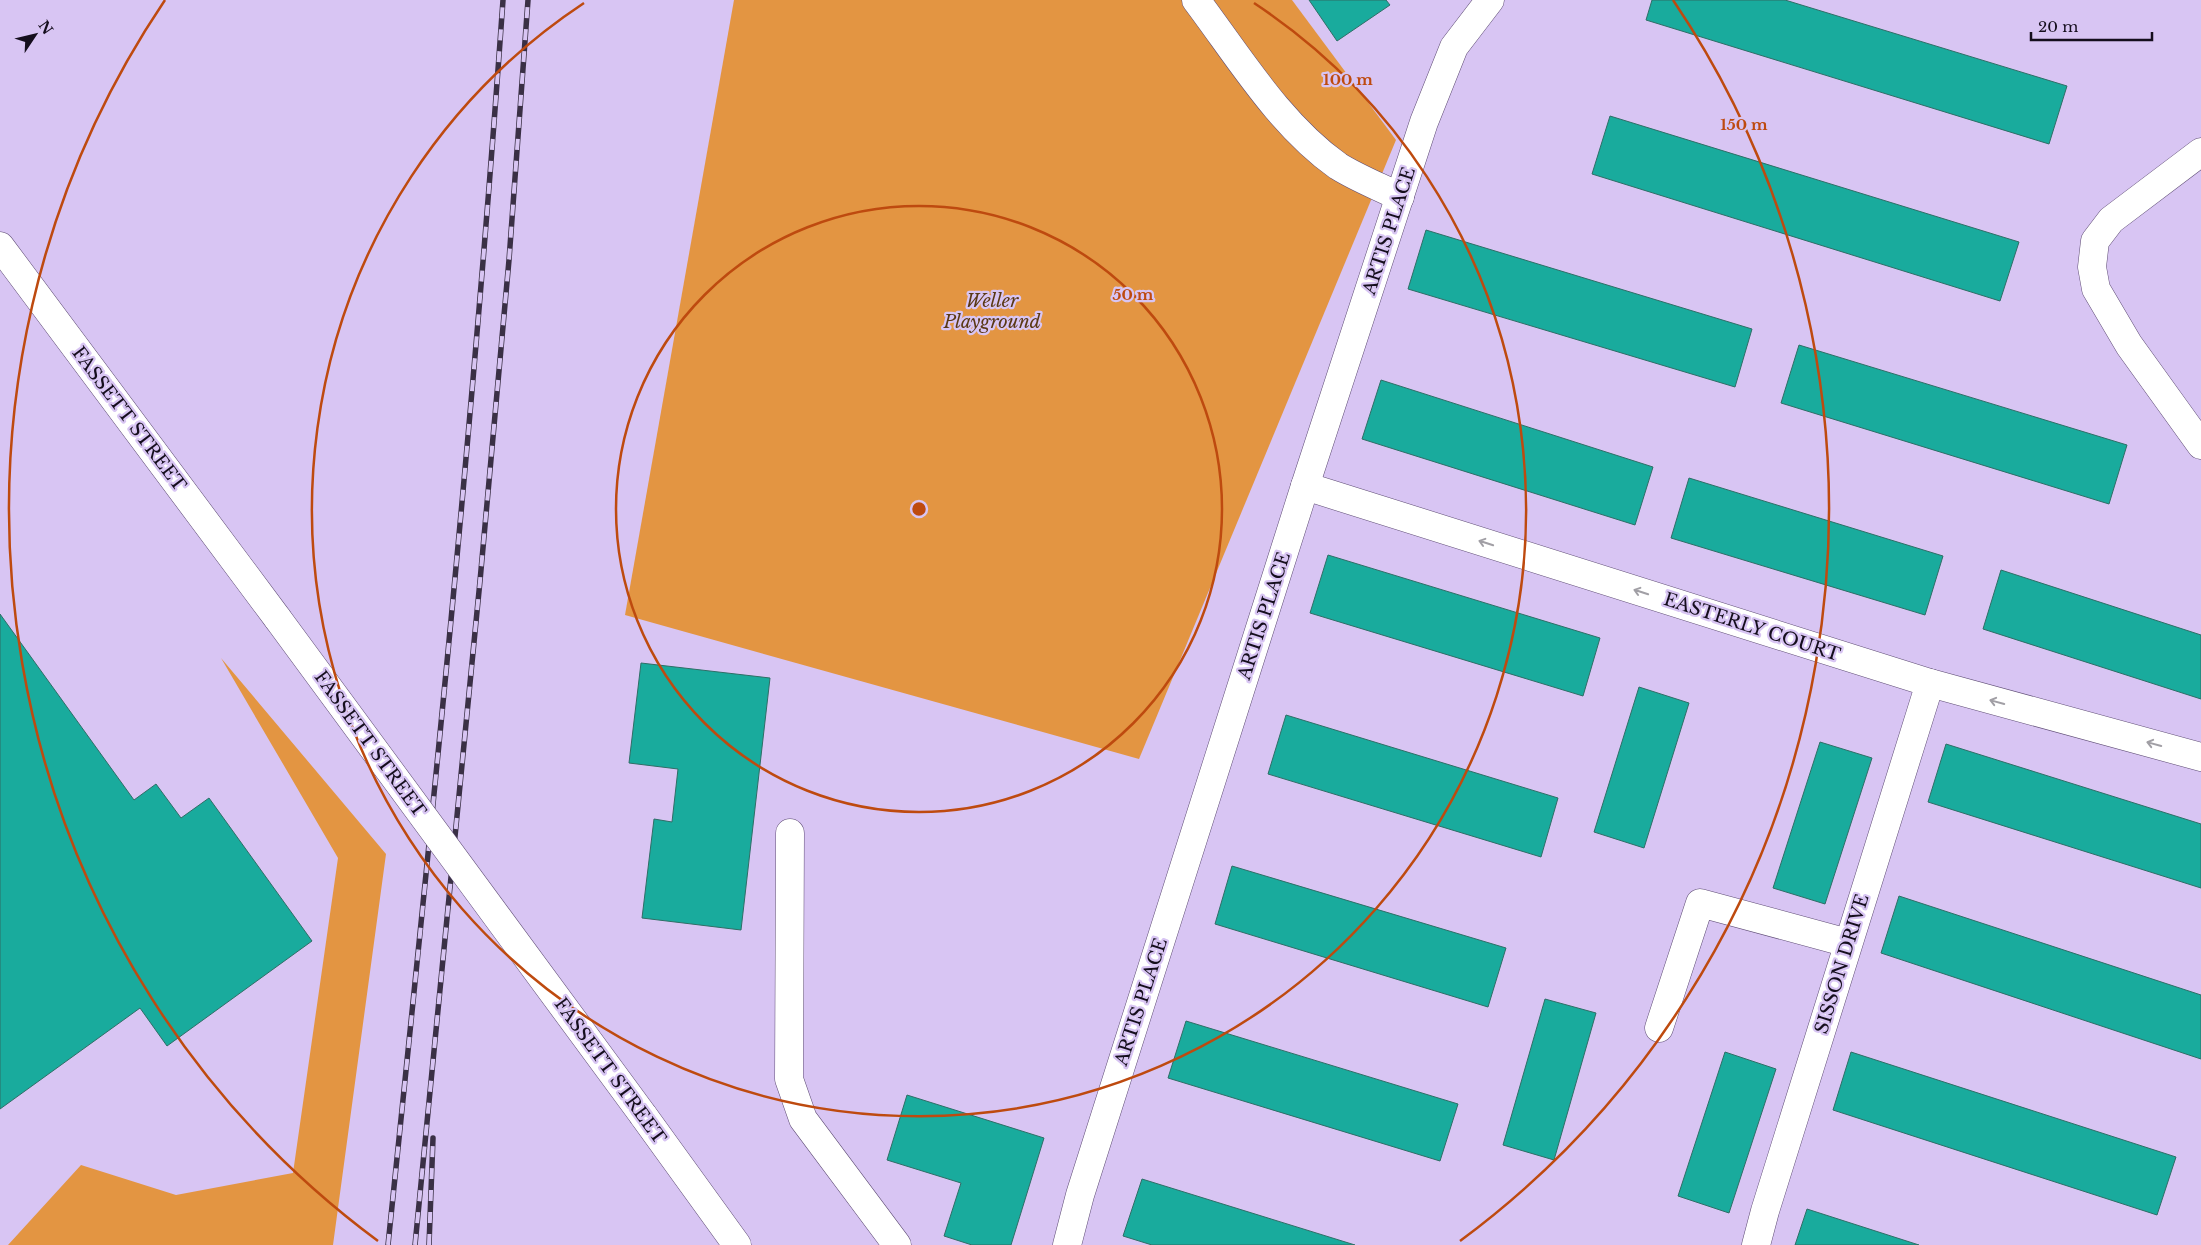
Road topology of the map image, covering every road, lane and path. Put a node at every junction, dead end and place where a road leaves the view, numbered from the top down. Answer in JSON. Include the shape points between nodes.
{"nodes":[{"id":1,"x":1196,"y":0,"type":"edge"},
{"id":2,"x":1490,"y":0,"type":"edge"},
{"id":3,"x":2201,"y":152,"type":"edge"},
{"id":4,"x":1400,"y":197,"type":"junction"},
{"id":5,"x":0,"y":246,"type":"edge"},
{"id":6,"x":2201,"y":445,"type":"edge"},
{"id":7,"x":1305,"y":486,"type":"junction"},
{"id":8,"x":1930,"y":683,"type":"junction"},
{"id":9,"x":2201,"y":757,"type":"edge"},
{"id":10,"x":790,"y":834,"type":"dead end"},
{"id":11,"x":1848,"y":943,"type":"junction"},
{"id":12,"x":1658,"y":1028,"type":"dead end"},
{"id":13,"x":737,"y":1245,"type":"edge"},
{"id":14,"x":897,"y":1245,"type":"edge"},
{"id":15,"x":1067,"y":1245,"type":"edge"},
{"id":16,"x":1756,"y":1245,"type":"edge"}],
"edges":[{"from":1,"to":4,"type":"street","via":[[1278,110],[1308,140],[1339,166]]},
{"from":2,"to":4,"type":"street","name":"ARTIS PLACE","via":[[1454,47],[1424,122]]},
{"from":3,"to":6,"type":"street","via":[[2111,220],[2095,241],[2092,267],[2096,289],[2129,345]]},
{"from":4,"to":7,"type":"street","name":"ARTIS PLACE"},
{"from":5,"to":13,"type":"street","name":"FASSETT STREET","bridge":true},
{"from":8,"to":7,"type":"street","name":"EASTERLY COURT","one_way":true},
{"from":7,"to":15,"type":"street","name":"ARTIS PLACE","via":[[1080,1195]]},
{"from":9,"to":8,"type":"street","name":"EASTERLY COURT","one_way":true},
{"from":8,"to":11,"type":"street","name":"SISSON DRIVE"},
{"from":10,"to":14,"type":"street","via":[[789,1079],[803,1119]]},
{"from":11,"to":12,"type":"street","via":[[1700,903]]},
{"from":11,"to":16,"type":"street","name":"SISSON DRIVE"}]}
